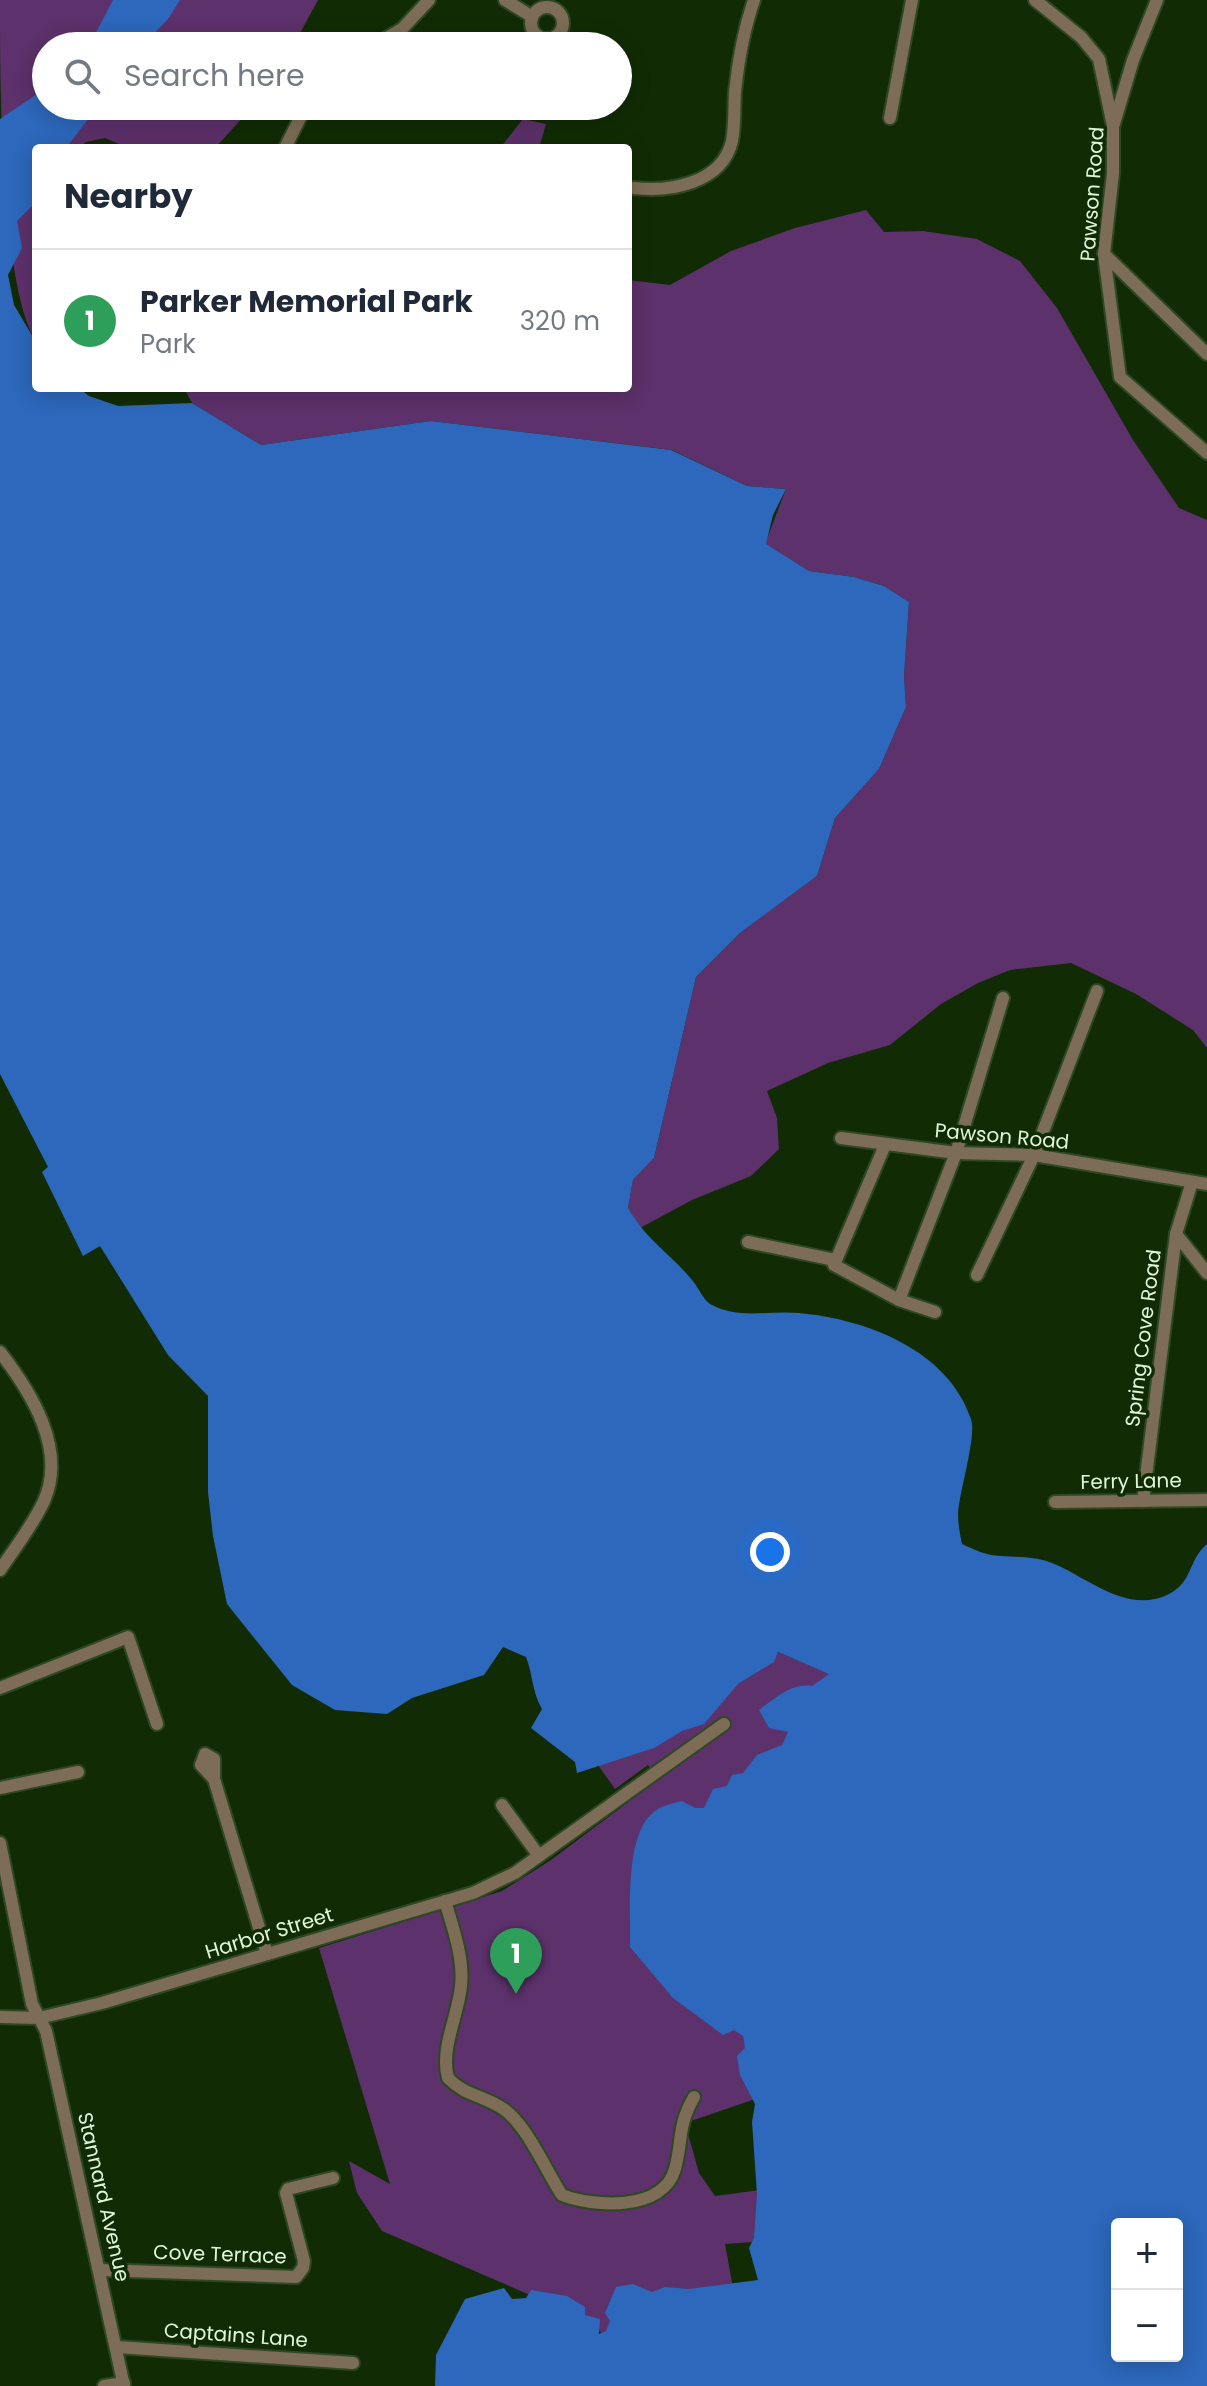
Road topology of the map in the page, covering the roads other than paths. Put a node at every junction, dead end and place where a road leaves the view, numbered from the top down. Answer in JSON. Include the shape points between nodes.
{"nodes":[{"id":1,"x":429,"y":0,"type":"edge"},
{"id":2,"x":505,"y":0,"type":"edge"},
{"id":3,"x":754,"y":0,"type":"edge"},
{"id":4,"x":912,"y":0,"type":"edge"},
{"id":5,"x":1035,"y":0,"type":"edge"},
{"id":6,"x":1157,"y":0,"type":"edge"},
{"id":7,"x":531,"y":16,"type":"dead end"},
{"id":8,"x":397,"y":32,"type":"edge"},
{"id":9,"x":890,"y":118,"type":"dead end"},
{"id":10,"x":299,"y":120,"type":"edge"},
{"id":11,"x":1113,"y":127,"type":"junction"},
{"id":12,"x":287,"y":144,"type":"edge"},
{"id":13,"x":634,"y":188,"type":"dead end"},
{"id":14,"x":1104,"y":254,"type":"junction"},
{"id":15,"x":1207,"y":354,"type":"edge"},
{"id":16,"x":1207,"y":453,"type":"edge"},
{"id":17,"x":1097,"y":991,"type":"dead end"},
{"id":18,"x":1003,"y":998,"type":"dead end"},
{"id":19,"x":841,"y":1138,"type":"dead end"},
{"id":20,"x":885,"y":1145,"type":"junction"},
{"id":21,"x":956,"y":1153,"type":"junction"},
{"id":22,"x":1034,"y":1155,"type":"junction"},
{"id":23,"x":1192,"y":1182,"type":"junction"},
{"id":24,"x":1207,"y":1184,"type":"edge"},
{"id":25,"x":1176,"y":1234,"type":"junction"},
{"id":26,"x":748,"y":1242,"type":"dead end"},
{"id":27,"x":835,"y":1260,"type":"junction"},
{"id":28,"x":1207,"y":1273,"type":"edge"},
{"id":29,"x":977,"y":1275,"type":"dead end"},
{"id":30,"x":899,"y":1300,"type":"junction"},
{"id":31,"x":935,"y":1312,"type":"dead end"},
{"id":32,"x":0,"y":1352,"type":"edge"},
{"id":33,"x":1207,"y":1500,"type":"edge"},
{"id":34,"x":1143,"y":1501,"type":"junction"},
{"id":35,"x":1055,"y":1502,"type":"dead end"},
{"id":36,"x":0,"y":1570,"type":"edge"},
{"id":37,"x":0,"y":1688,"type":"edge"},
{"id":38,"x":157,"y":1724,"type":"dead end"},
{"id":39,"x":724,"y":1724,"type":"dead end"},
{"id":40,"x":78,"y":1772,"type":"dead end"},
{"id":41,"x":214,"y":1779,"type":"dead end"},
{"id":42,"x":0,"y":1788,"type":"edge"},
{"id":43,"x":502,"y":1805,"type":"dead end"},
{"id":44,"x":0,"y":1843,"type":"edge"},
{"id":45,"x":539,"y":1856,"type":"junction"},
{"id":46,"x":445,"y":1901,"type":"junction"},
{"id":47,"x":267,"y":1954,"type":"junction"},
{"id":48,"x":0,"y":2017,"type":"edge"},
{"id":49,"x":39,"y":2018,"type":"junction"},
{"id":50,"x":694,"y":2097,"type":"dead end"},
{"id":51,"x":333,"y":2178,"type":"dead end"},
{"id":52,"x":100,"y":2270,"type":"junction"},
{"id":53,"x":117,"y":2347,"type":"junction"},
{"id":54,"x":353,"y":2363,"type":"dead end"},
{"id":55,"x":124,"y":2385,"type":"edge"},
{"id":56,"x":104,"y":2386,"type":"edge"}],
"edges":[{"from":1,"to":8,"type":"street"},
{"from":2,"to":7,"type":"street"},
{"from":3,"to":13,"type":"street","via":[[731,143],[720,162],[707,175],[679,187]]},
{"from":4,"to":9,"type":"street"},
{"from":5,"to":11,"type":"street","via":[[1099,59]]},
{"from":6,"to":11,"type":"street","name":"Pawson Road"},
{"from":10,"to":12,"type":"street"},
{"from":11,"to":14,"type":"street","name":"Pawson Road"},
{"from":14,"to":15,"type":"street"},
{"from":14,"to":16,"type":"street","name":"Pawson Road","via":[[1120,377]]},
{"from":17,"to":22,"type":"street"},
{"from":18,"to":21,"type":"street"},
{"from":19,"to":20,"type":"street","name":"Pawson Road"},
{"from":20,"to":21,"type":"street","name":"Pawson Road"},
{"from":20,"to":27,"type":"street"},
{"from":21,"to":22,"type":"street","name":"Pawson Road"},
{"from":21,"to":30,"type":"street"},
{"from":22,"to":23,"type":"street","name":"Pawson Road"},
{"from":22,"to":29,"type":"street"},
{"from":23,"to":24,"type":"street","name":"Pawson Road"},
{"from":23,"to":25,"type":"street","name":"Spring Cove Road"},
{"from":25,"to":28,"type":"street"},
{"from":25,"to":34,"type":"street","name":"Spring Cove Road"},
{"from":26,"to":27,"type":"street"},
{"from":27,"to":30,"type":"street","via":[[834,1265]]},
{"from":30,"to":31,"type":"street"},
{"from":32,"to":36,"type":"street","via":[[35,1401],[51,1470],[43,1502]]},
{"from":33,"to":34,"type":"street","name":"Ferry Lane"},
{"from":34,"to":35,"type":"street","name":"Ferry Lane"},
{"from":37,"to":38,"type":"street","via":[[128,1637]]},
{"from":39,"to":45,"type":"street","name":"Harbor Street"},
{"from":40,"to":42,"type":"street"},
{"from":41,"to":47,"type":"street"},
{"from":43,"to":45,"type":"street"},
{"from":44,"to":49,"type":"street","name":"Stannard Avenue"},
{"from":45,"to":46,"type":"street","name":"Harbor Street","via":[[499,1882]]},
{"from":46,"to":47,"type":"street","name":"Harbor Street"},
{"from":46,"to":50,"type":"street","via":[[457,1942],[461,1984],[446,2059],[448,2078],[512,2117],[562,2195],[613,2204],[651,2195],[666,2184],[675,2168],[681,2120]]},
{"from":47,"to":49,"type":"street","name":"Harbor Street"},
{"from":48,"to":49,"type":"street","name":"Harbor Street"},
{"from":49,"to":52,"type":"street","name":"Stannard Avenue"},
{"from":51,"to":52,"type":"street","name":"Cove Terrace","via":[[286,2193],[304,2261],[296,2277]]},
{"from":52,"to":53,"type":"street","name":"Stannard Avenue"},
{"from":53,"to":54,"type":"street","name":"Captains Lane"},
{"from":53,"to":55,"type":"street","name":"Stannard Avenue"},
{"from":55,"to":56,"type":"street"}]}
